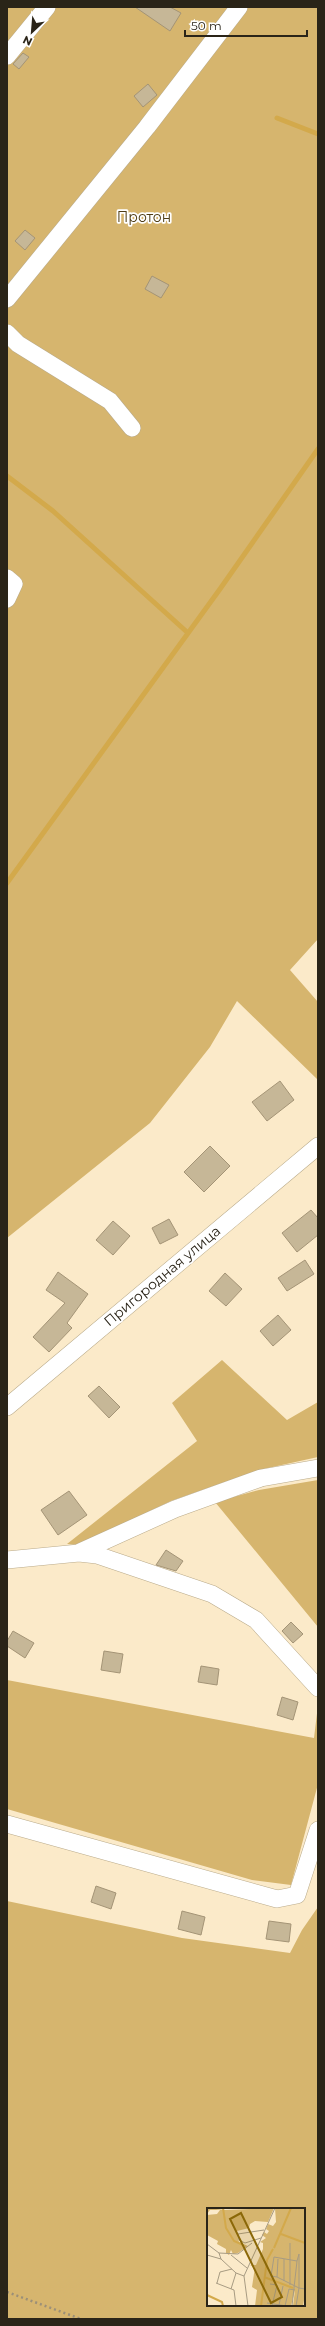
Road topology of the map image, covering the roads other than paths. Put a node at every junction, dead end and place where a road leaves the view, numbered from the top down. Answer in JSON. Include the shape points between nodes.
{"nodes":[{"id":1,"x":47,"y":7,"type":"edge"},
{"id":2,"x":239,"y":7,"type":"edge"},
{"id":3,"x":7,"y":56,"type":"edge"},
{"id":4,"x":7,"y":299,"type":"edge"},
{"id":5,"x":7,"y":333,"type":"edge"},
{"id":6,"x":132,"y":428,"type":"dead end"},
{"id":7,"x":7,"y":578,"type":"edge"},
{"id":8,"x":7,"y":599,"type":"edge"},
{"id":9,"x":318,"y":1146,"type":"edge"},
{"id":10,"x":7,"y":1407,"type":"edge"},
{"id":11,"x":318,"y":1468,"type":"edge"},
{"id":12,"x":79,"y":1553,"type":"junction"},
{"id":13,"x":7,"y":1560,"type":"edge"},
{"id":14,"x":318,"y":1688,"type":"edge"},
{"id":15,"x":7,"y":1824,"type":"edge"},
{"id":16,"x":318,"y":1830,"type":"edge"}],
"edges":[{"from":1,"to":3,"type":"street"},
{"from":2,"to":4,"type":"street","via":[[147,127]]},
{"from":5,"to":6,"type":"street","via":[[18,344],[110,401]]},
{"from":7,"to":8,"type":"street","via":[[14,584]]},
{"from":9,"to":10,"type":"street","name":"Пригородная улица"},
{"from":11,"to":12,"type":"street","via":[[261,1478],[175,1509]]},
{"from":12,"to":13,"type":"street"},
{"from":12,"to":14,"type":"street","via":[[97,1555],[212,1594],[256,1620]]},
{"from":15,"to":16,"type":"street","via":[[277,1899],[298,1895]]}]}
